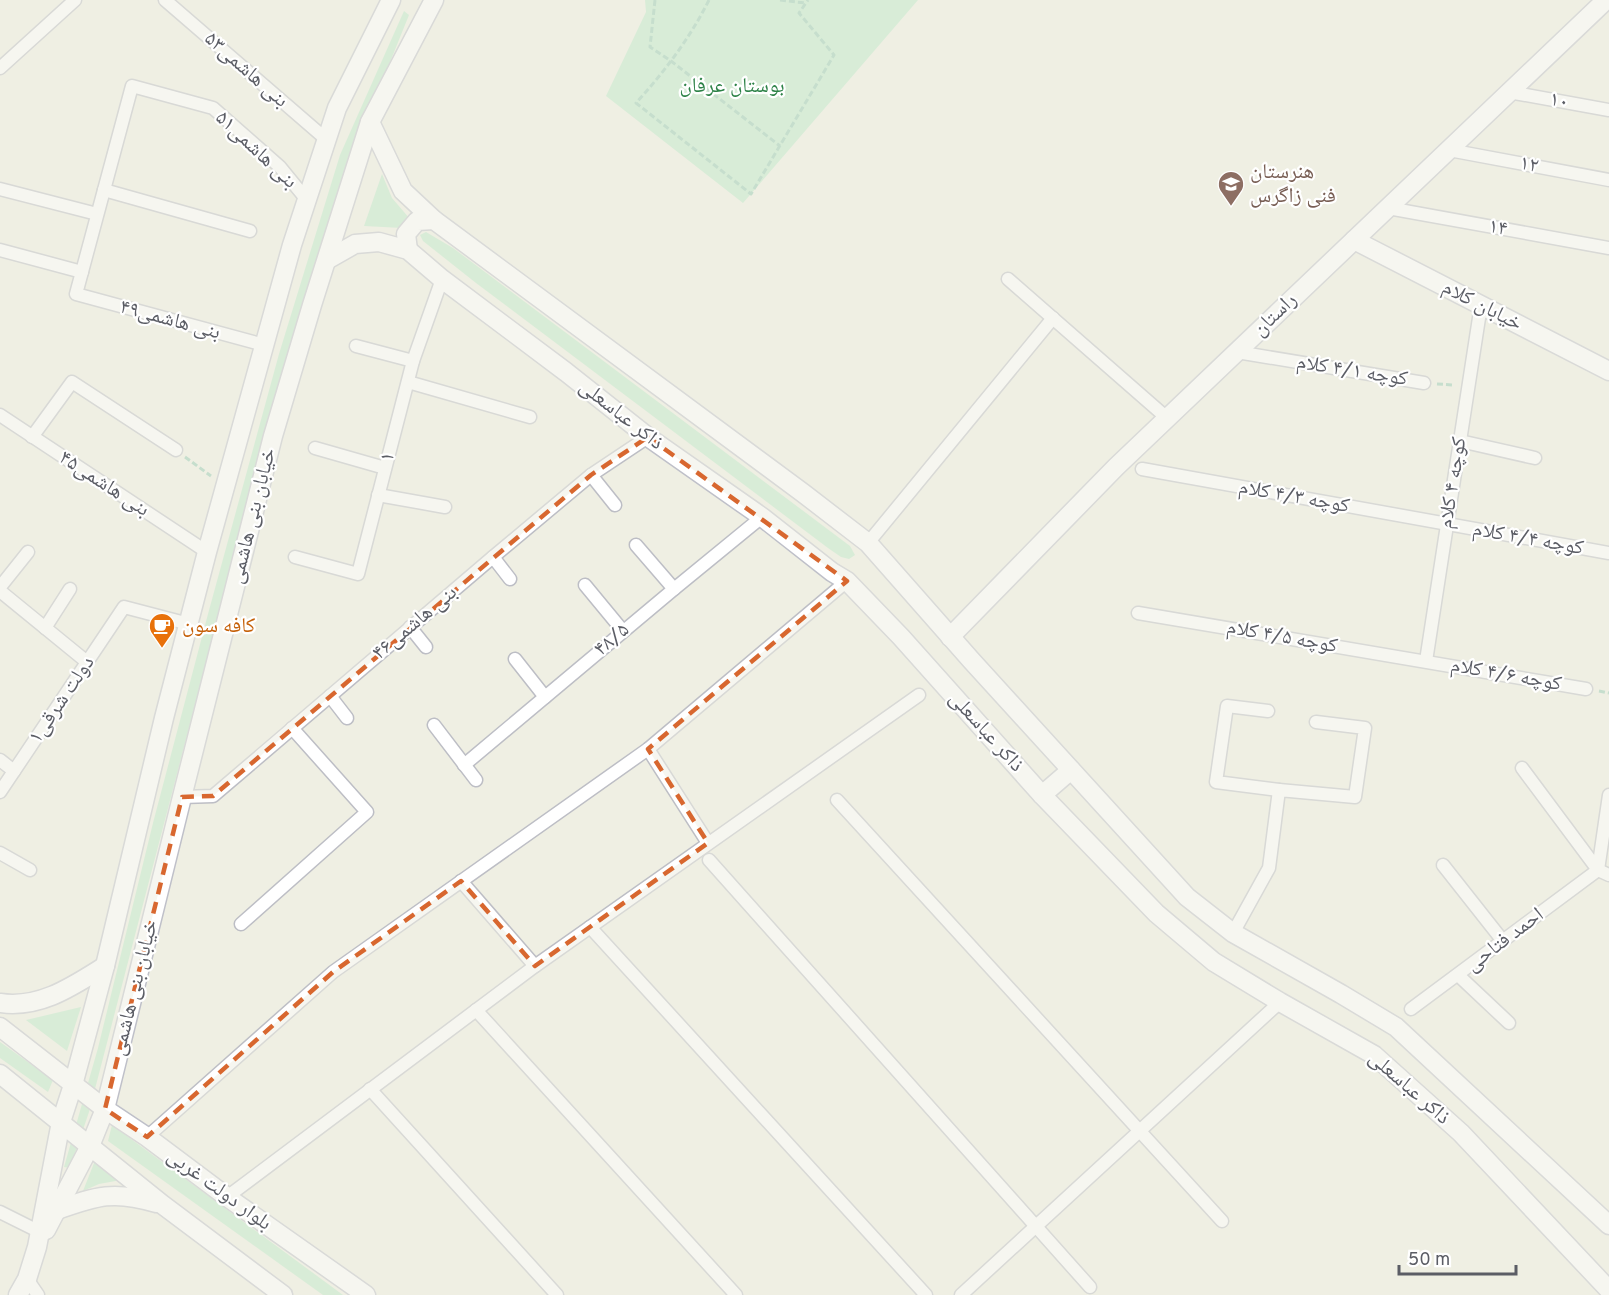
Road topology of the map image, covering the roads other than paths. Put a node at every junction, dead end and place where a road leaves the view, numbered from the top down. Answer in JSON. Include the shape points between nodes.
{"nodes":[{"id":1,"x":75,"y":0,"type":"edge"},
{"id":2,"x":165,"y":0,"type":"edge"},
{"id":3,"x":391,"y":0,"type":"edge"},
{"id":4,"x":433,"y":0,"type":"edge"},
{"id":5,"x":1606,"y":0,"type":"edge"},
{"id":6,"x":0,"y":68,"type":"edge"},
{"id":7,"x":1509,"y":92,"type":"junction"},
{"id":8,"x":1609,"y":110,"type":"edge"},
{"id":9,"x":370,"y":122,"type":"junction"},
{"id":10,"x":327,"y":140,"type":"junction"},
{"id":11,"x":1449,"y":150,"type":"junction"},
{"id":12,"x":1609,"y":180,"type":"edge"},
{"id":13,"x":0,"y":189,"type":"edge"},
{"id":14,"x":104,"y":190,"type":"junction"},
{"id":15,"x":307,"y":200,"type":"junction"},
{"id":16,"x":1388,"y":208,"type":"junction"},
{"id":17,"x":98,"y":214,"type":"junction"},
{"id":18,"x":434,"y":220,"type":"junction"},
{"id":19,"x":250,"y":231,"type":"dead end"},
{"id":20,"x":1354,"y":240,"type":"junction"},
{"id":21,"x":1609,"y":248,"type":"edge"},
{"id":22,"x":0,"y":250,"type":"edge"},
{"id":23,"x":408,"y":250,"type":"junction"},
{"id":24,"x":327,"y":260,"type":"junction"},
{"id":25,"x":82,"y":272,"type":"junction"},
{"id":26,"x":442,"y":279,"type":"junction"},
{"id":27,"x":1008,"y":279,"type":"dead end"},
{"id":28,"x":1481,"y":305,"type":"junction"},
{"id":29,"x":1053,"y":318,"type":"junction"},
{"id":30,"x":264,"y":345,"type":"junction"},
{"id":31,"x":356,"y":346,"type":"dead end"},
{"id":32,"x":1237,"y":352,"type":"junction"},
{"id":33,"x":413,"y":361,"type":"junction"},
{"id":34,"x":1609,"y":371,"type":"edge"},
{"id":35,"x":408,"y":382,"type":"junction"},
{"id":36,"x":1425,"y":383,"type":"road end"},
{"id":37,"x":0,"y":415,"type":"edge"},
{"id":38,"x":530,"y":417,"type":"dead end"},
{"id":39,"x":1167,"y":418,"type":"junction"},
{"id":40,"x":32,"y":437,"type":"junction"},
{"id":41,"x":648,"y":437,"type":"junction"},
{"id":42,"x":1460,"y":441,"type":"junction"},
{"id":43,"x":315,"y":448,"type":"dead end"},
{"id":44,"x":176,"y":450,"type":"road end"},
{"id":45,"x":1535,"y":458,"type":"dead end"},
{"id":46,"x":385,"y":468,"type":"junction"},
{"id":47,"x":1143,"y":469,"type":"dead end"},
{"id":48,"x":591,"y":475,"type":"junction"},
{"id":49,"x":378,"y":495,"type":"junction"},
{"id":50,"x":615,"y":505,"type":"dead end"},
{"id":51,"x":445,"y":507,"type":"dead end"},
{"id":52,"x":762,"y":517,"type":"junction"},
{"id":53,"x":1446,"y":525,"type":"junction"},
{"id":54,"x":868,"y":543,"type":"junction"},
{"id":55,"x":636,"y":545,"type":"dead end"},
{"id":56,"x":28,"y":552,"type":"dead end"},
{"id":57,"x":207,"y":552,"type":"junction"},
{"id":58,"x":1609,"y":554,"type":"edge"},
{"id":59,"x":296,"y":557,"type":"dead end"},
{"id":60,"x":493,"y":557,"type":"junction"},
{"id":61,"x":510,"y":579,"type":"dead end"},
{"id":62,"x":848,"y":581,"type":"junction"},
{"id":63,"x":585,"y":585,"type":"dead end"},
{"id":64,"x":0,"y":589,"type":"edge"},
{"id":65,"x":70,"y":589,"type":"dead end"},
{"id":66,"x":674,"y":589,"type":"junction"},
{"id":67,"x":1138,"y":613,"type":"dead end"},
{"id":68,"x":189,"y":624,"type":"junction"},
{"id":69,"x":410,"y":627,"type":"junction"},
{"id":70,"x":45,"y":628,"type":"junction"},
{"id":71,"x":623,"y":632,"type":"junction"},
{"id":72,"x":950,"y":637,"type":"junction"},
{"id":73,"x":426,"y":647,"type":"dead end"},
{"id":74,"x":515,"y":659,"type":"dead end"},
{"id":75,"x":87,"y":662,"type":"junction"},
{"id":76,"x":1426,"y":662,"type":"junction"},
{"id":77,"x":1586,"y":689,"type":"dead end"},
{"id":78,"x":919,"y":695,"type":"dead end"},
{"id":79,"x":330,"y":696,"type":"junction"},
{"id":80,"x":545,"y":697,"type":"junction"},
{"id":81,"x":1268,"y":711,"type":"dead end"},
{"id":82,"x":347,"y":718,"type":"dead end"},
{"id":83,"x":1316,"y":722,"type":"dead end"},
{"id":84,"x":434,"y":725,"type":"dead end"},
{"id":85,"x":292,"y":728,"type":"junction"},
{"id":86,"x":648,"y":749,"type":"junction"},
{"id":87,"x":0,"y":760,"type":"edge"},
{"id":88,"x":464,"y":765,"type":"junction"},
{"id":89,"x":1522,"y":768,"type":"dead end"},
{"id":90,"x":1071,"y":770,"type":"junction"},
{"id":91,"x":14,"y":771,"type":"junction"},
{"id":92,"x":476,"y":780,"type":"dead end"},
{"id":93,"x":1279,"y":790,"type":"junction"},
{"id":94,"x":0,"y":792,"type":"edge"},
{"id":95,"x":1042,"y":795,"type":"junction"},
{"id":96,"x":1609,"y":795,"type":"edge"},
{"id":97,"x":182,"y":797,"type":"junction"},
{"id":98,"x":837,"y":800,"type":"dead end"},
{"id":99,"x":708,"y":843,"type":"junction"},
{"id":100,"x":0,"y":853,"type":"edge"},
{"id":101,"x":709,"y":860,"type":"dead end"},
{"id":102,"x":1443,"y":865,"type":"dead end"},
{"id":103,"x":30,"y":870,"type":"dead end"},
{"id":104,"x":1604,"y":873,"type":"edge"},
{"id":105,"x":461,"y":881,"type":"junction"},
{"id":106,"x":241,"y":924,"type":"dead end"},
{"id":107,"x":590,"y":927,"type":"junction"},
{"id":108,"x":1233,"y":933,"type":"junction"},
{"id":109,"x":1503,"y":941,"type":"junction"},
{"id":110,"x":105,"y":966,"type":"junction"},
{"id":111,"x":535,"y":966,"type":"junction"},
{"id":112,"x":1458,"y":975,"type":"junction"},
{"id":113,"x":0,"y":1002,"type":"edge"},
{"id":114,"x":1280,"y":1002,"type":"junction"},
{"id":115,"x":1411,"y":1009,"type":"dead end"},
{"id":116,"x":476,"y":1010,"type":"junction"},
{"id":117,"x":1509,"y":1023,"type":"dead end"},
{"id":118,"x":0,"y":1027,"type":"edge"},
{"id":119,"x":0,"y":1074,"type":"edge"},
{"id":120,"x":73,"y":1085,"type":"junction"},
{"id":121,"x":370,"y":1089,"type":"junction"},
{"id":122,"x":105,"y":1109,"type":"junction"},
{"id":123,"x":61,"y":1122,"type":"junction"},
{"id":124,"x":1140,"y":1131,"type":"junction"},
{"id":125,"x":147,"y":1137,"type":"junction"},
{"id":126,"x":90,"y":1146,"type":"junction"},
{"id":127,"x":227,"y":1197,"type":"junction"},
{"id":128,"x":163,"y":1205,"type":"junction"},
{"id":129,"x":57,"y":1210,"type":"junction"},
{"id":130,"x":0,"y":1212,"type":"edge"},
{"id":131,"x":1222,"y":1221,"type":"dead end"},
{"id":132,"x":1609,"y":1224,"type":"edge"},
{"id":133,"x":1036,"y":1226,"type":"junction"},
{"id":134,"x":40,"y":1238,"type":"junction"},
{"id":135,"x":23,"y":1287,"type":"edge"},
{"id":136,"x":1090,"y":1287,"type":"dead end"},
{"id":137,"x":1609,"y":1290,"type":"edge"},
{"id":138,"x":38,"y":1295,"type":"edge"},
{"id":139,"x":283,"y":1295,"type":"edge"},
{"id":140,"x":366,"y":1295,"type":"edge"},
{"id":141,"x":557,"y":1295,"type":"edge"},
{"id":142,"x":736,"y":1295,"type":"edge"},
{"id":143,"x":926,"y":1295,"type":"edge"},
{"id":144,"x":961,"y":1295,"type":"edge"}],
"edges":[{"from":1,"to":6,"type":"street"},
{"from":2,"to":10,"type":"street","name":"بنی هاشمی۵۳"},
{"from":3,"to":10,"type":"street","name":"خیابان بنی هاشمی","via":[[337,108]]},
{"from":4,"to":9,"type":"street","name":"خیابان بنی هاشمی"},
{"from":5,"to":7,"type":"street","name":"راستان"},
{"from":7,"to":8,"type":"street","name":"۱۰"},
{"from":7,"to":11,"type":"street","name":"راستان"},
{"from":9,"to":18,"type":"street","name":"ذاکر عباسعلی","via":[[403,191]]},
{"from":9,"to":24,"type":"street","name":"خیابان بنی هاشمی"},
{"from":10,"to":15,"type":"street","name":"خیابان بنی هاشمی"},
{"from":11,"to":12,"type":"street","name":"۱۲"},
{"from":11,"to":16,"type":"street","name":"راستان"},
{"from":13,"to":17,"type":"street"},
{"from":14,"to":15,"type":"street","name":"بنی هاشمی۵۱","via":[[132,86],[213,108],[280,167]]},
{"from":14,"to":17,"type":"street"},
{"from":14,"to":19,"type":"street"},
{"from":15,"to":30,"type":"street","name":"خیابان بنی هاشمی"},
{"from":16,"to":20,"type":"street","name":"راستان"},
{"from":16,"to":21,"type":"street","name":"۱۴"},
{"from":17,"to":25,"type":"street"},
{"from":18,"to":23,"type":"street","via":[[417,221],[406,234]]},
{"from":18,"to":54,"type":"street","name":"ذاکر عباسعلی"},
{"from":20,"to":28,"type":"street","name":"خیابان کلام"},
{"from":20,"to":32,"type":"street","name":"راستان"},
{"from":22,"to":25,"type":"street"},
{"from":23,"to":24,"type":"street","name":"ذاکر عباسعلی","via":[[379,242],[355,244]]},
{"from":23,"to":26,"type":"street","name":"ذاکر عباسعلی"},
{"from":24,"to":97,"type":"street","name":"خیابان بنی هاشمی","via":[[273,436]]},
{"from":25,"to":30,"type":"street","name":"بنی هاشمی۴۹","via":[[76,294]]},
{"from":26,"to":33,"type":"street","name":"۱"},
{"from":26,"to":41,"type":"street","name":"ذاکر عباسعلی"},
{"from":27,"to":29,"type":"street"},
{"from":28,"to":34,"type":"street","name":"خیابان کلام"},
{"from":28,"to":42,"type":"street","name":"کوچه ۴ کلام"},
{"from":29,"to":39,"type":"street"},
{"from":29,"to":54,"type":"street"},
{"from":30,"to":57,"type":"street","name":"خیابان بنی هاشمی"},
{"from":31,"to":33,"type":"street"},
{"from":32,"to":36,"type":"street","name":"کوچه ۴/۱ کلام"},
{"from":32,"to":39,"type":"street","name":"راستان"},
{"from":33,"to":35,"type":"street","name":"۱"},
{"from":35,"to":38,"type":"street"},
{"from":35,"to":46,"type":"street","name":"۱"},
{"from":37,"to":40,"type":"street","name":"بنی هاشمی۴۵"},
{"from":39,"to":72,"type":"street","name":"راستان"},
{"from":40,"to":44,"type":"street","via":[[72,382]]},
{"from":40,"to":57,"type":"street","name":"بنی هاشمی۴۵"},
{"from":41,"to":48,"type":"street","name":"بنی هاشمی۴۶"},
{"from":41,"to":52,"type":"street","name":"ذاکر عباسعلی"},
{"from":42,"to":45,"type":"street"},
{"from":42,"to":53,"type":"street","name":"کوچه ۴ کلام"},
{"from":43,"to":46,"type":"street"},
{"from":46,"to":49,"type":"street","name":"۱"},
{"from":47,"to":53,"type":"street","name":"کوچه ۴/۳ کلام"},
{"from":48,"to":50,"type":"street"},
{"from":48,"to":60,"type":"street","name":"بنی هاشمی۴۶"},
{"from":49,"to":51,"type":"street"},
{"from":49,"to":59,"type":"street","name":"۱","via":[[358,574]]},
{"from":52,"to":62,"type":"street","name":"ذاکر عباسعلی"},
{"from":52,"to":66,"type":"street","name":"۴۸/۵"},
{"from":53,"to":58,"type":"street","name":"کوچه ۴/۴ کلام"},
{"from":53,"to":76,"type":"street","name":"کوچه ۴ کلام"},
{"from":54,"to":72,"type":"street","name":"ذاکر عباسعلی"},
{"from":55,"to":66,"type":"street"},
{"from":56,"to":64,"type":"street"},
{"from":57,"to":68,"type":"street","name":"خیابان بنی هاشمی"},
{"from":60,"to":61,"type":"street"},
{"from":60,"to":69,"type":"street","name":"بنی هاشمی۴۶"},
{"from":62,"to":86,"type":"street"},
{"from":62,"to":95,"type":"street","name":"ذاکر عباسعلی"},
{"from":63,"to":71,"type":"street"},
{"from":64,"to":70,"type":"street"},
{"from":65,"to":70,"type":"street"},
{"from":66,"to":71,"type":"street","name":"۴۸/۵"},
{"from":67,"to":76,"type":"street","name":"کوچه ۴/۵ کلام"},
{"from":68,"to":75,"type":"street","name":"۱دولت شرقی","via":[[124,607]]},
{"from":68,"to":110,"type":"street","name":"خیابان بنی هاشمی"},
{"from":69,"to":73,"type":"street"},
{"from":69,"to":79,"type":"street","name":"بنی هاشمی۴۶"},
{"from":70,"to":75,"type":"street"},
{"from":71,"to":80,"type":"street","name":"۴۸/۵"},
{"from":72,"to":90,"type":"street","name":"ذاکر عباسعلی"},
{"from":74,"to":80,"type":"street"},
{"from":75,"to":91,"type":"street","name":"۱دولت شرقی"},
{"from":76,"to":77,"type":"street","name":"کوچه ۴/۶ کلام"},
{"from":78,"to":99,"type":"street"},
{"from":79,"to":82,"type":"street"},
{"from":79,"to":85,"type":"street","name":"بنی هاشمی۴۶"},
{"from":80,"to":88,"type":"street","name":"۴۸/۵"},
{"from":81,"to":93,"type":"street","via":[[1227,706],[1216,782]]},
{"from":83,"to":93,"type":"street","via":[[1365,728],[1355,797]]},
{"from":84,"to":88,"type":"street"},
{"from":85,"to":97,"type":"street","name":"بنی هاشمی۴۶","via":[[213,796]]},
{"from":85,"to":106,"type":"street","via":[[367,812]]},
{"from":86,"to":99,"type":"street"},
{"from":86,"to":105,"type":"street"},
{"from":87,"to":91,"type":"street"},
{"from":88,"to":92,"type":"street"},
{"from":89,"to":104,"type":"street"},
{"from":90,"to":95,"type":"street"},
{"from":90,"to":108,"type":"street","name":"ذاکر عباسعلی","via":[[1187,897]]},
{"from":91,"to":94,"type":"street","name":"۱دولت شرقی"},
{"from":93,"to":108,"type":"street","via":[[1269,868]]},
{"from":95,"to":114,"type":"street","name":"ذاکر عباسعلی","via":[[1156,914],[1214,962]]},
{"from":96,"to":104,"type":"street"},
{"from":97,"to":122,"type":"street","name":"خیابان بنی هاشمی"},
{"from":98,"to":124,"type":"street"},
{"from":99,"to":107,"type":"street"},
{"from":100,"to":103,"type":"street"},
{"from":101,"to":133,"type":"street"},
{"from":102,"to":109,"type":"street"},
{"from":104,"to":109,"type":"street","name":"احمد فتاحی"},
{"from":105,"to":111,"type":"street"},
{"from":105,"to":125,"type":"street","via":[[333,972]]},
{"from":107,"to":111,"type":"street"},
{"from":107,"to":143,"type":"street"},
{"from":108,"to":132,"type":"street","name":"ذاکر عباسعلی","via":[[1396,1027]]},
{"from":109,"to":112,"type":"street","name":"احمد فتاحی"},
{"from":110,"to":113,"type":"street","via":[[39,1001]]},
{"from":110,"to":120,"type":"street","name":"خیابان بنی هاشمی"},
{"from":111,"to":116,"type":"street"},
{"from":112,"to":115,"type":"street","name":"احمد فتاحی"},
{"from":112,"to":117,"type":"street"},
{"from":114,"to":124,"type":"street"},
{"from":114,"to":137,"type":"street","name":"ذاکر عباسعلی","via":[[1374,1054],[1461,1133]]},
{"from":116,"to":121,"type":"street"},
{"from":116,"to":142,"type":"street"},
{"from":118,"to":120,"type":"street","name":"بلوار دولت غربی"},
{"from":119,"to":123,"type":"street","name":"بلوار دولت غربی"},
{"from":120,"to":122,"type":"street","name":"بلوار دولت غربی"},
{"from":120,"to":123,"type":"street","name":"خیابان بنی هاشمی"},
{"from":121,"to":127,"type":"street"},
{"from":121,"to":141,"type":"street"},
{"from":122,"to":125,"type":"street","name":"بلوار دولت غربی"},
{"from":122,"to":126,"type":"street","name":"خیابان بنی هاشمی"},
{"from":123,"to":126,"type":"street","name":"بلوار دولت غربی"},
{"from":123,"to":134,"type":"street","name":"خیابان بنی هاشمی"},
{"from":124,"to":131,"type":"street"},
{"from":124,"to":133,"type":"street"},
{"from":125,"to":127,"type":"street","name":"بلوار دولت غربی"},
{"from":126,"to":128,"type":"street","name":"بلوار دولت غربی"},
{"from":126,"to":129,"type":"street","name":"خیابان بنی هاشمی"},
{"from":127,"to":140,"type":"street","name":"بلوار دولت غربی"},
{"from":128,"to":129,"type":"street","via":[[114,1195]]},
{"from":128,"to":139,"type":"street","name":"بلوار دولت غربی"},
{"from":129,"to":134,"type":"street","name":"خیابان بنی هاشمی"},
{"from":130,"to":134,"type":"street"},
{"from":133,"to":136,"type":"street"},
{"from":133,"to":144,"type":"street"},
{"from":134,"to":135,"type":"street","name":"خیابان بنی هاشمی"},
{"from":135,"to":138,"type":"street"}]}
